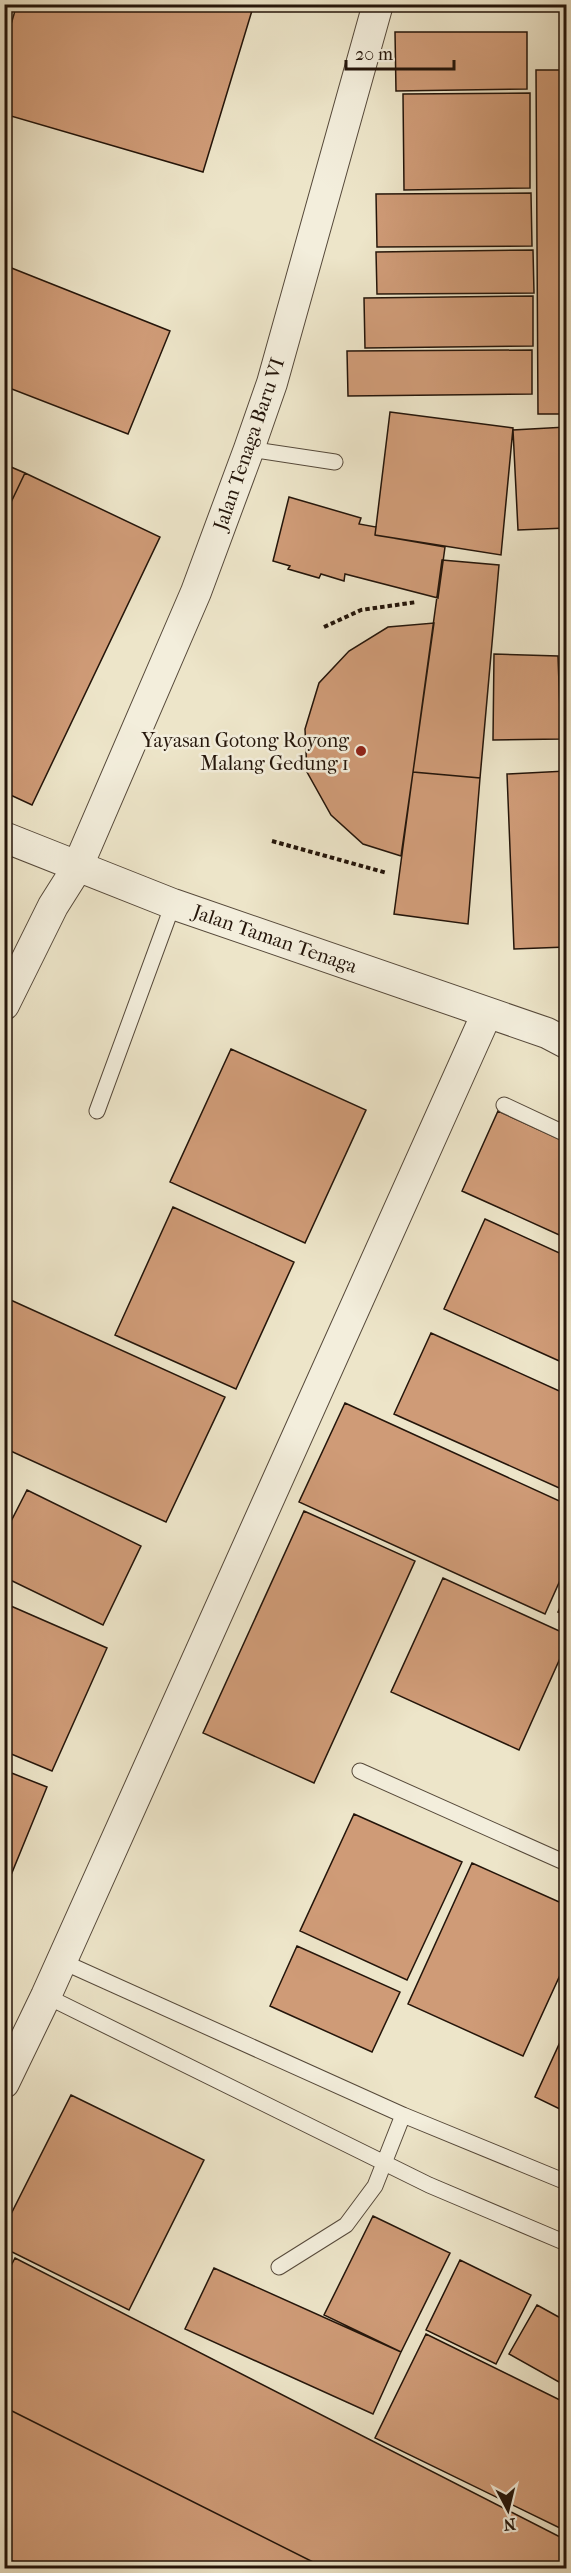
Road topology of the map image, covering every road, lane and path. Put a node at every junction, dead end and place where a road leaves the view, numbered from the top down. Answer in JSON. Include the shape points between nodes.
{"nodes":[{"id":1,"x":378,"y":4,"type":"edge"},
{"id":2,"x":249,"y":449,"type":"junction"},
{"id":3,"x":334,"y":462,"type":"dead end"},
{"id":4,"x":417,"y":602,"type":"dead end"},
{"id":5,"x":324,"y":627,"type":"dead end"},
{"id":6,"x":4,"y":837,"type":"edge"},
{"id":7,"x":272,"y":841,"type":"dead end"},
{"id":8,"x":77,"y":868,"type":"junction"},
{"id":9,"x":387,"y":873,"type":"dead end"},
{"id":10,"x":173,"y":904,"type":"junction"},
{"id":11,"x":4,"y":1005,"type":"edge"},
{"id":12,"x":487,"y":1012,"type":"junction"},
{"id":13,"x":560,"y":1037,"type":"edge"},
{"id":14,"x":504,"y":1105,"type":"dead end"},
{"id":15,"x":98,"y":1111,"type":"dead end"},
{"id":16,"x":567,"y":1134,"type":"edge"},
{"id":17,"x":360,"y":1771,"type":"dead end"},
{"id":18,"x":567,"y":1863,"type":"edge"},
{"id":19,"x":61,"y":1961,"type":"junction"},
{"id":20,"x":46,"y":1996,"type":"junction"},
{"id":21,"x":4,"y":2083,"type":"edge"},
{"id":22,"x":403,"y":2115,"type":"junction"},
{"id":23,"x":384,"y":2162,"type":"junction"},
{"id":24,"x":567,"y":2182,"type":"edge"},
{"id":25,"x":567,"y":2243,"type":"edge"},
{"id":26,"x":279,"y":2267,"type":"dead end"}],
"edges":[{"from":1,"to":2,"type":"street","name":"Jalan Tenaga Baru VI","via":[[272,383]]},
{"from":2,"to":3,"type":"lane"},
{"from":2,"to":8,"type":"street","name":"Jalan Tenaga Baru VI","via":[[196,591]]},
{"from":4,"to":5,"type":"path","via":[[361,610]]},
{"from":6,"to":8,"type":"street","name":"Jalan Taman Tenaga"},
{"from":7,"to":9,"type":"path"},
{"from":8,"to":10,"type":"street","name":"Jalan Taman Tenaga"},
{"from":8,"to":11,"type":"street","name":"Jalan Tenaga Baru VI","via":[[53,906]]},
{"from":10,"to":12,"type":"street","name":"Jalan Taman Tenaga"},
{"from":10,"to":15,"type":"lane"},
{"from":12,"to":13,"type":"street","name":"Jalan Taman Tenaga"},
{"from":12,"to":19,"type":"street"},
{"from":14,"to":16,"type":"lane"},
{"from":17,"to":18,"type":"lane"},
{"from":19,"to":20,"type":"street"},
{"from":19,"to":22,"type":"lane"},
{"from":20,"to":21,"type":"street"},
{"from":20,"to":23,"type":"lane"},
{"from":22,"to":23,"type":"lane"},
{"from":22,"to":24,"type":"lane"},
{"from":23,"to":25,"type":"lane"},
{"from":23,"to":26,"type":"lane","via":[[375,2186],[346,2226]]}]}
